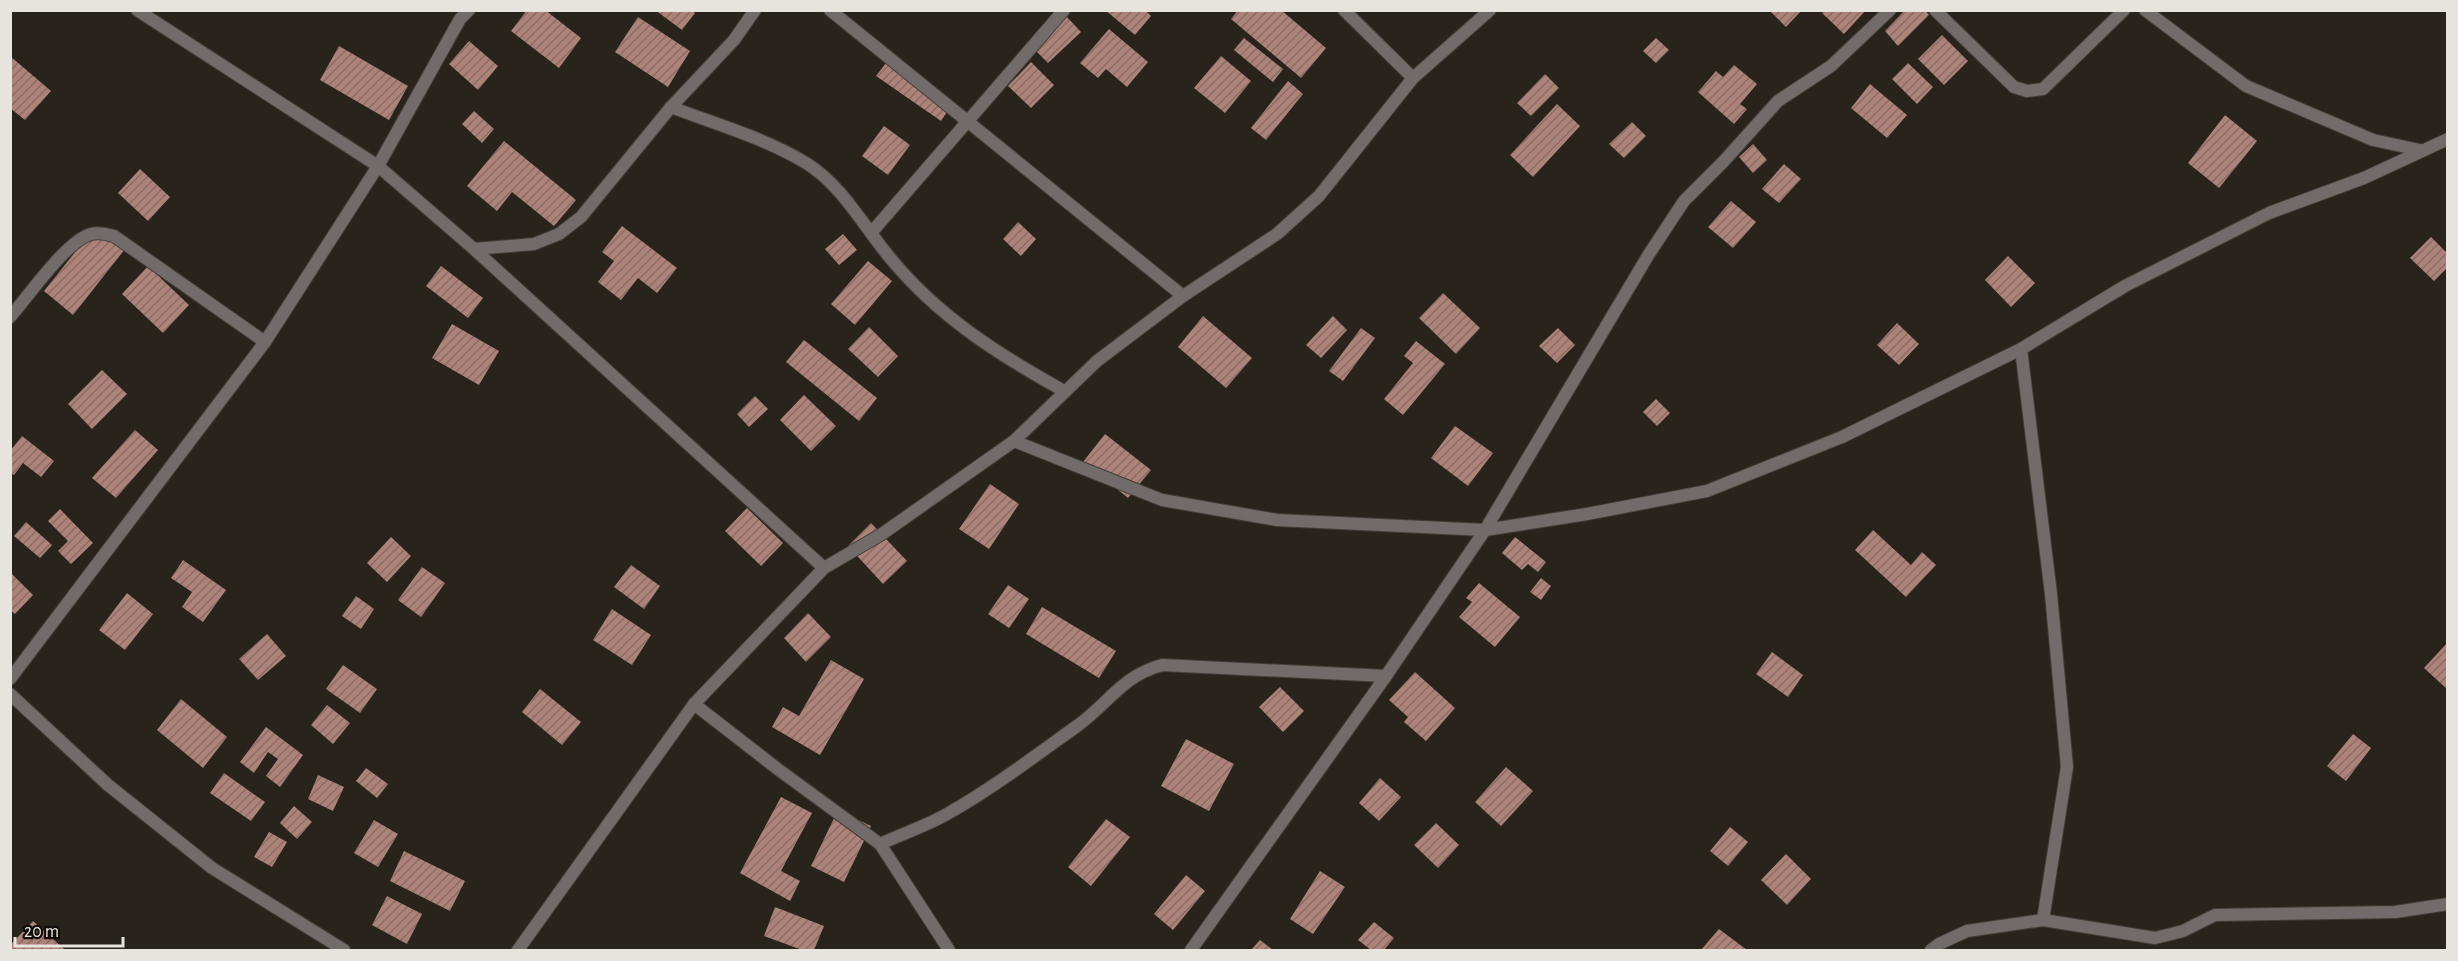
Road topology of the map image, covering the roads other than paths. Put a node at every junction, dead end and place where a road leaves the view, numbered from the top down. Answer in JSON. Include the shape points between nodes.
{"nodes":[{"id":1,"x":138,"y":10,"type":"edge"},
{"id":2,"x":469,"y":10,"type":"edge"},
{"id":3,"x":755,"y":10,"type":"edge"},
{"id":4,"x":830,"y":10,"type":"edge"},
{"id":5,"x":1064,"y":10,"type":"edge"},
{"id":6,"x":1344,"y":10,"type":"edge"},
{"id":7,"x":1490,"y":10,"type":"edge"},
{"id":8,"x":1890,"y":10,"type":"edge"},
{"id":9,"x":1935,"y":10,"type":"edge"},
{"id":10,"x":2124,"y":10,"type":"edge"},
{"id":11,"x":2145,"y":10,"type":"edge"},
{"id":12,"x":1413,"y":78,"type":"junction"},
{"id":13,"x":671,"y":107,"type":"junction"},
{"id":14,"x":967,"y":120,"type":"junction"},
{"id":15,"x":2448,"y":139,"type":"edge"},
{"id":16,"x":2420,"y":150,"type":"junction"},
{"id":17,"x":378,"y":166,"type":"junction"},
{"id":18,"x":871,"y":233,"type":"junction"},
{"id":19,"x":474,"y":249,"type":"junction"},
{"id":20,"x":1183,"y":296,"type":"junction"},
{"id":21,"x":10,"y":317,"type":"edge"},
{"id":22,"x":265,"y":342,"type":"junction"},
{"id":23,"x":2021,"y":349,"type":"junction"},
{"id":24,"x":1064,"y":391,"type":"junction"},
{"id":25,"x":1014,"y":441,"type":"junction"},
{"id":26,"x":1485,"y":530,"type":"junction"},
{"id":27,"x":824,"y":568,"type":"junction"},
{"id":28,"x":1386,"y":676,"type":"junction"},
{"id":29,"x":10,"y":679,"type":"edge"},
{"id":30,"x":10,"y":694,"type":"edge"},
{"id":31,"x":694,"y":704,"type":"junction"},
{"id":32,"x":880,"y":844,"type":"junction"},
{"id":33,"x":2448,"y":904,"type":"edge"},
{"id":34,"x":2043,"y":920,"type":"junction"},
{"id":35,"x":344,"y":951,"type":"edge"},
{"id":36,"x":518,"y":951,"type":"edge"},
{"id":37,"x":950,"y":951,"type":"edge"},
{"id":38,"x":1191,"y":951,"type":"edge"},
{"id":39,"x":1931,"y":951,"type":"edge"}],
"edges":[{"from":1,"to":17,"type":"street"},
{"from":2,"to":17,"type":"street","via":[[460,19]]},
{"from":3,"to":13,"type":"street","via":[[734,40]]},
{"from":4,"to":14,"type":"street"},
{"from":5,"to":14,"type":"street"},
{"from":6,"to":12,"type":"street"},
{"from":7,"to":12,"type":"street"},
{"from":8,"to":26,"type":"street","via":[[1831,66],[1778,101],[1683,201]]},
{"from":9,"to":10,"type":"street","via":[[2014,87],[2027,91],[2043,89]]},
{"from":11,"to":16,"type":"street","via":[[2246,86],[2373,140]]},
{"from":12,"to":20,"type":"street","via":[[1319,196],[1277,234]]},
{"from":13,"to":18,"type":"street","via":[[807,164],[827,180]]},
{"from":13,"to":19,"type":"street","via":[[581,217],[559,234],[534,244]]},
{"from":14,"to":18,"type":"street"},
{"from":14,"to":20,"type":"street"},
{"from":15,"to":16,"type":"street"},
{"from":16,"to":23,"type":"street","via":[[2364,178],[2269,213],[2125,286]]},
{"from":17,"to":19,"type":"street"},
{"from":17,"to":22,"type":"street"},
{"from":18,"to":24,"type":"street","via":[[914,284],[970,335]]},
{"from":19,"to":27,"type":"street"},
{"from":20,"to":24,"type":"street"},
{"from":21,"to":22,"type":"street","via":[[59,258],[89,234],[100,233],[114,236]]},
{"from":22,"to":29,"type":"street"},
{"from":23,"to":26,"type":"street","via":[[1842,437],[1707,491]]},
{"from":23,"to":34,"type":"street","via":[[2051,594],[2067,767]]},
{"from":24,"to":25,"type":"street"},
{"from":25,"to":26,"type":"street","via":[[1161,500],[1277,520]]},
{"from":25,"to":27,"type":"street","via":[[882,534]]},
{"from":26,"to":28,"type":"street"},
{"from":27,"to":31,"type":"street"},
{"from":28,"to":32,"type":"street","via":[[1162,665],[1144,670],[1094,714],[1019,767],[946,814]]},
{"from":28,"to":38,"type":"street"},
{"from":30,"to":35,"type":"street","via":[[108,785],[212,868]]},
{"from":31,"to":32,"type":"street"},
{"from":31,"to":36,"type":"street"},
{"from":32,"to":37,"type":"street"},
{"from":33,"to":34,"type":"street","via":[[2395,912],[2214,915],[2183,931],[2155,938]]},
{"from":34,"to":39,"type":"street","via":[[1967,931]]}]}
